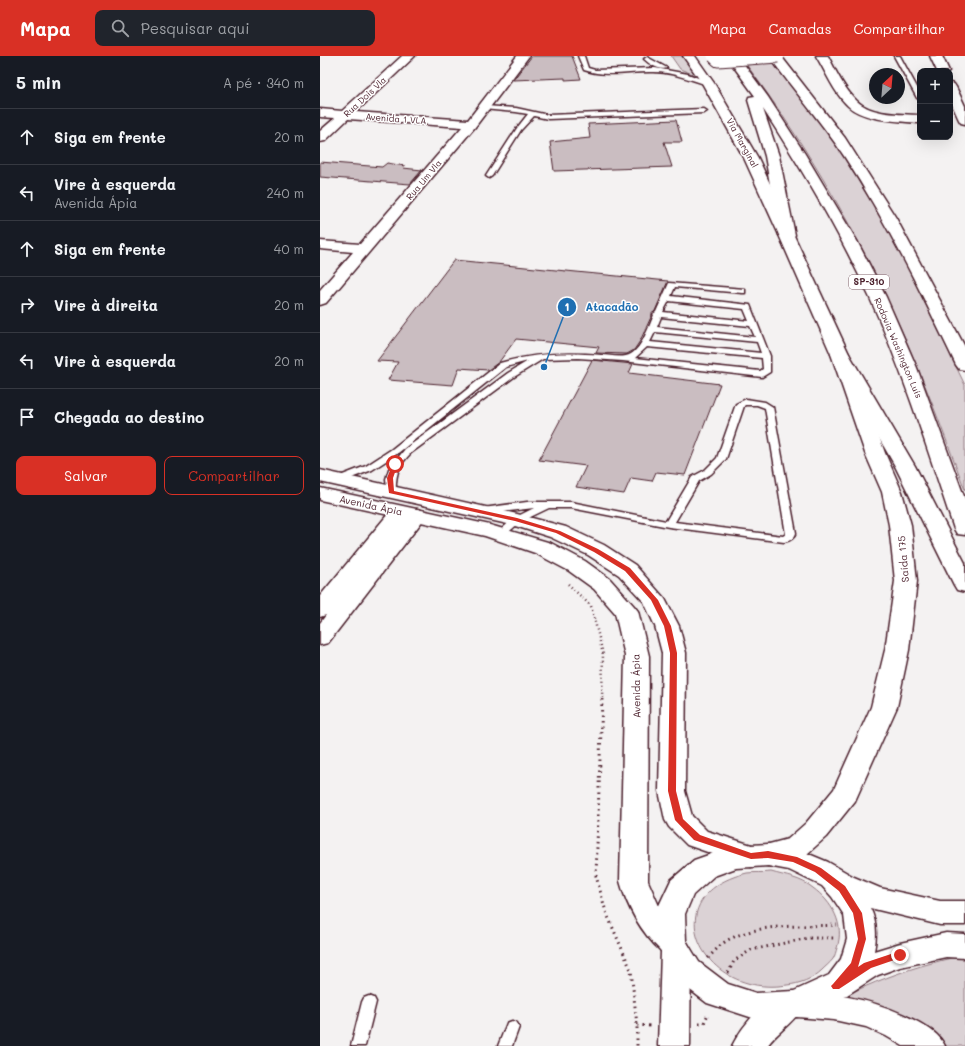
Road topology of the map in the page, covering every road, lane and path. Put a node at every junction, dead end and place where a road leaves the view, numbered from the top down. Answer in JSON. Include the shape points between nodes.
{"nodes":[{"id":1,"x":409,"y":56,"type":"edge"},
{"id":2,"x":523,"y":56,"type":"edge"},
{"id":3,"x":581,"y":56,"type":"edge"},
{"id":4,"x":689,"y":56,"type":"edge"},
{"id":5,"x":714,"y":56,"type":"edge"},
{"id":6,"x":732,"y":56,"type":"edge"},
{"id":7,"x":776,"y":56,"type":"edge"},
{"id":8,"x":822,"y":56,"type":"edge"},
{"id":9,"x":896,"y":56,"type":"edge"},
{"id":10,"x":936,"y":56,"type":"edge"},
{"id":11,"x":647,"y":59,"type":"dead end"},
{"id":12,"x":942,"y":68,"type":"edge"},
{"id":13,"x":743,"y":70,"type":"junction"},
{"id":14,"x":686,"y":75,"type":"junction"},
{"id":15,"x":708,"y":83,"type":"junction"},
{"id":16,"x":917,"y":93,"type":"edge"},
{"id":17,"x":953,"y":94,"type":"edge"},
{"id":18,"x":485,"y":108,"type":"junction"},
{"id":19,"x":704,"y":111,"type":"dead end"},
{"id":20,"x":320,"y":113,"type":"edge"},
{"id":21,"x":532,"y":114,"type":"junction"},
{"id":22,"x":345,"y":115,"type":"junction"},
{"id":23,"x":917,"y":119,"type":"edge"},
{"id":24,"x":953,"y":119,"type":"edge"},
{"id":25,"x":964,"y":119,"type":"edge"},
{"id":26,"x":471,"y":124,"type":"junction"},
{"id":27,"x":320,"y":138,"type":"edge"},
{"id":28,"x":489,"y":176,"type":"dead end"},
{"id":29,"x":787,"y":235,"type":"junction"},
{"id":30,"x":320,"y":245,"type":"edge"},
{"id":31,"x":364,"y":249,"type":"junction"},
{"id":32,"x":742,"y":292,"type":"dead end"},
{"id":33,"x":665,"y":298,"type":"junction"},
{"id":34,"x":320,"y":300,"type":"edge"},
{"id":35,"x":658,"y":314,"type":"junction"},
{"id":36,"x":753,"y":324,"type":"junction"},
{"id":37,"x":651,"y":329,"type":"junction"},
{"id":38,"x":760,"y":340,"type":"junction"},
{"id":39,"x":645,"y":344,"type":"junction"},
{"id":40,"x":840,"y":354,"type":"junction"},
{"id":41,"x":543,"y":355,"type":"junction"},
{"id":42,"x":766,"y":356,"type":"junction"},
{"id":43,"x":624,"y":359,"type":"junction"},
{"id":44,"x":965,"y":365,"type":"edge"},
{"id":45,"x":329,"y":478,"type":"edge"},
{"id":46,"x":391,"y":492,"type":"junction"},
{"id":47,"x":320,"y":494,"type":"edge"},
{"id":48,"x":552,"y":504,"type":"junction"},
{"id":49,"x":480,"y":512,"type":"junction"},
{"id":50,"x":408,"y":514,"type":"junction"},
{"id":51,"x":669,"y":524,"type":"junction"},
{"id":52,"x":509,"y":527,"type":"junction"},
{"id":53,"x":965,"y":528,"type":"edge"},
{"id":54,"x":565,"y":581,"type":"dead end"},
{"id":55,"x":965,"y":585,"type":"edge"},
{"id":56,"x":320,"y":610,"type":"edge"},
{"id":57,"x":320,"y":638,"type":"edge"},
{"id":58,"x":760,"y":855,"type":"junction"},
{"id":59,"x":818,"y":870,"type":"junction"},
{"id":60,"x":965,"y":913,"type":"edge"},
{"id":61,"x":861,"y":931,"type":"junction"},
{"id":62,"x":674,"y":946,"type":"junction"},
{"id":63,"x":965,"y":946,"type":"edge"},
{"id":64,"x":836,"y":986,"type":"junction"},
{"id":65,"x":710,"y":988,"type":"junction"},
{"id":66,"x":369,"y":1002,"type":"dead end"},
{"id":67,"x":792,"y":1004,"type":"junction"},
{"id":68,"x":637,"y":1025,"type":"junction"},
{"id":69,"x":512,"y":1026,"type":"dead end"},
{"id":70,"x":674,"y":1037,"type":"edge"},
{"id":71,"x":358,"y":1046,"type":"edge"},
{"id":72,"x":505,"y":1046,"type":"edge"},
{"id":73,"x":637,"y":1046,"type":"edge"},
{"id":74,"x":748,"y":1046,"type":"edge"},
{"id":75,"x":929,"y":1046,"type":"edge"}],
"edges":[{"from":1,"to":22,"type":"street","name":"Rua Dois Vla"},
{"from":2,"to":18,"type":"street","name":"Rua Um Vla"},
{"from":3,"to":14,"type":"lane","via":[[586,68],[595,72],[655,70]]},
{"from":4,"to":15,"type":"main road","name":"Via Marginal"},
{"from":5,"to":7,"type":"street","bridge":true,"via":[[718,60]]},
{"from":6,"to":13,"type":"main road","name":"Rodovia Washington Luís","number":"SP-310"},
{"from":7,"to":44,"type":"main road","via":[[834,131],[860,170],[918,272]]},
{"from":8,"to":23,"type":"street","via":[[852,104],[888,116]]},
{"from":9,"to":16,"type":"lane"},
{"from":10,"to":12,"type":"street"},
{"from":11,"to":14,"type":"lane","via":[[656,65]]},
{"from":13,"to":29,"type":"main road","via":[[772,156]]},
{"from":13,"to":53,"type":"main road","name":"Rodovia Washington Luís","number":"SP-310","via":[[835,214],[886,315],[921,403]]},
{"from":14,"to":15,"type":"lane"},
{"from":15,"to":29,"type":"main road","name":"Via Marginal","via":[[752,158]]},
{"from":17,"to":25,"type":"street"},
{"from":18,"to":21,"type":"lane"},
{"from":18,"to":26,"type":"street","name":"Rua Um Vla"},
{"from":19,"to":21,"type":"lane","via":[[571,117]]},
{"from":20,"to":22,"type":"street","name":"Avenida 1 VLA"},
{"from":21,"to":28,"type":"lane","via":[[519,129]]},
{"from":22,"to":26,"type":"street","name":"Avenida 1 VLA"},
{"from":22,"to":27,"type":"street","name":"Rua Dois Vla"},
{"from":24,"to":25,"type":"street"},
{"from":26,"to":31,"type":"street","name":"Rua Um Vla"},
{"from":29,"to":40,"type":"main road","name":"Saída 175"},
{"from":30,"to":31,"type":"street"},
{"from":31,"to":34,"type":"street","name":"Rua Um Vla"},
{"from":32,"to":33,"type":"lane","via":[[672,285]]},
{"from":33,"to":35,"type":"lane"},
{"from":33,"to":36,"type":"lane","via":[[747,307]]},
{"from":35,"to":36,"type":"lane"},
{"from":35,"to":37,"type":"lane"},
{"from":36,"to":38,"type":"lane"},
{"from":37,"to":38,"type":"lane"},
{"from":37,"to":39,"type":"lane"},
{"from":38,"to":42,"type":"lane"},
{"from":39,"to":42,"type":"lane"},
{"from":39,"to":43,"type":"lane","via":[[634,356]]},
{"from":40,"to":55,"type":"main road","via":[[905,466]]},
{"from":40,"to":58,"type":"main road","name":"Saída 175","via":[[875,453],[892,492],[900,525],[906,581],[897,650],[884,707],[846,794],[816,830],[797,847]]},
{"from":41,"to":43,"type":"lane"},
{"from":41,"to":45,"type":"lane","via":[[519,359],[503,366],[395,451],[369,468]]},
{"from":41,"to":46,"type":"lane","via":[[511,375],[408,451],[395,464],[390,478]]},
{"from":42,"to":43,"type":"lane","via":[[767,370],[762,374]]},
{"from":45,"to":46,"type":"main road","name":"Avenida Ápia"},
{"from":46,"to":49,"type":"main road","name":"Avenida Ápia"},
{"from":47,"to":50,"type":"main road","name":"Avenida Ápia"},
{"from":48,"to":49,"type":"lane"},
{"from":48,"to":51,"type":"lane","via":[[570,505]]},
{"from":48,"to":52,"type":"lane"},
{"from":49,"to":52,"type":"main road","name":"Avenida Ápia"},
{"from":50,"to":52,"type":"main road","name":"Avenida Ápia"},
{"from":50,"to":56,"type":"street"},
{"from":50,"to":57,"type":"street"},
{"from":51,"to":51,"type":"lane","via":[[784,539],[790,536],[769,407],[748,402],[740,404],[721,459],[708,472],[695,479]]},
{"from":52,"to":58,"type":"main road","name":"Avenida Ápia","via":[[558,532],[596,550],[627,570],[654,600],[667,626],[674,653],[672,791],[679,820],[697,838]]},
{"from":52,"to":62,"type":"main road","name":"Avenida Ápia","via":[[577,566],[602,584],[626,611],[637,656],[634,881],[646,913]]},
{"from":54,"to":68,"type":"path","via":[[590,606],[603,654],[596,876],[606,912],[632,970]]},
{"from":58,"to":59,"type":"main road","via":[[794,860]]},
{"from":58,"to":62,"type":"main road","via":[[734,857],[704,868],[681,888],[670,914]]},
{"from":59,"to":60,"type":"main road","via":[[875,898],[940,913]]},
{"from":59,"to":61,"type":"main road","via":[[842,889],[858,913]]},
{"from":61,"to":64,"type":"main road","via":[[855,965]]},
{"from":61,"to":65,"type":"path","via":[[751,950],[734,961]]},
{"from":61,"to":65,"type":"path","via":[[762,930],[733,937],[719,946],[707,959]]},
{"from":62,"to":65,"type":"main road","via":[[688,972]]},
{"from":62,"to":70,"type":"main road"},
{"from":63,"to":64,"type":"main road","via":[[946,945],[900,955],[868,966]]},
{"from":64,"to":67,"type":"main road"},
{"from":65,"to":67,"type":"main road","via":[[756,1006]]},
{"from":65,"to":70,"type":"path","via":[[704,1023]]},
{"from":66,"to":71,"type":"lane"},
{"from":67,"to":74,"type":"main road","via":[[760,1030]]},
{"from":67,"to":75,"type":"main road","via":[[846,1008],[870,1014],[894,1024]]},
{"from":68,"to":70,"type":"path"},
{"from":68,"to":73,"type":"path"},
{"from":69,"to":72,"type":"lane"}]}
